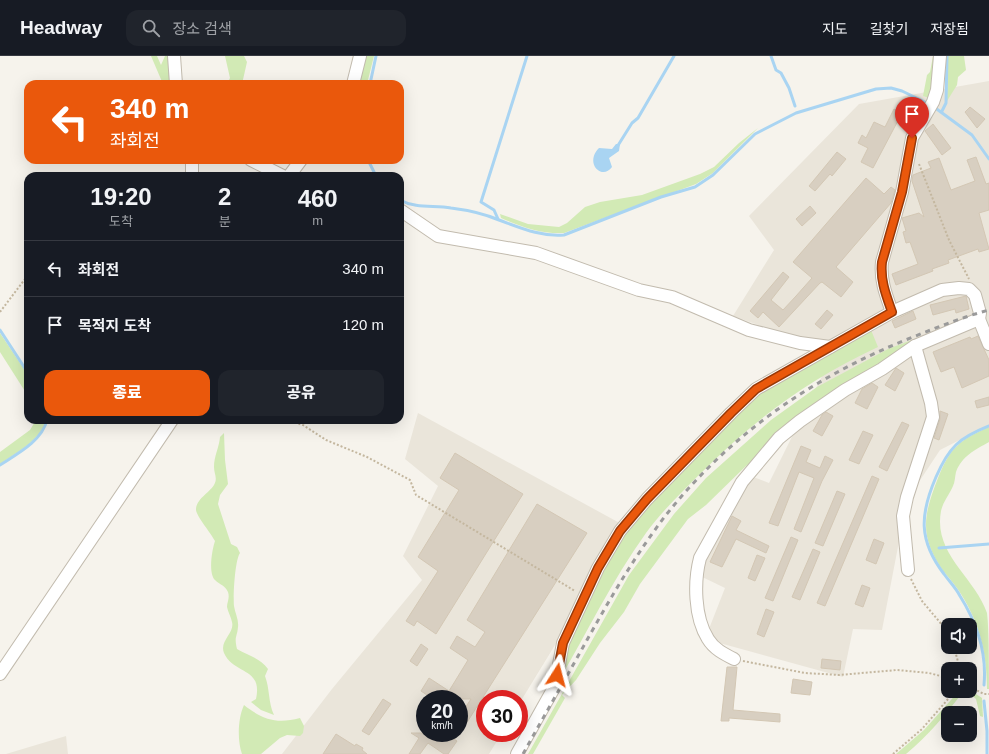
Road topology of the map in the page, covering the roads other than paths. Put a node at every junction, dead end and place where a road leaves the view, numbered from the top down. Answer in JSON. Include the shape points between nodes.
{"nodes":[{"id":1,"x":174,"y":56,"type":"edge"},
{"id":2,"x":360,"y":56,"type":"edge"},
{"id":3,"x":940,"y":56,"type":"edge"},
{"id":4,"x":176,"y":80,"type":"edge"},
{"id":5,"x":354,"y":80,"type":"edge"},
{"id":6,"x":258,"y":164,"type":"edge"},
{"id":7,"x":299,"y":164,"type":"edge"},
{"id":8,"x":275,"y":172,"type":"edge"},
{"id":9,"x":292,"y":172,"type":"edge"},
{"id":10,"x":404,"y":213,"type":"edge"},
{"id":11,"x":892,"y":312,"type":"junction"},
{"id":12,"x":983,"y":319,"type":"edge"},
{"id":13,"x":989,"y":344,"type":"edge"},
{"id":14,"x":915,"y":346,"type":"junction"},
{"id":15,"x":830,"y":347,"type":"junction"},
{"id":16,"x":169,"y":424,"type":"edge"},
{"id":17,"x":908,"y":570,"type":"road end"},
{"id":18,"x":734,"y":659,"type":"road end"},
{"id":19,"x":0,"y":674,"type":"edge"},
{"id":20,"x":517,"y":754,"type":"edge"}],
"edges":[{"from":1,"to":4,"type":"street"},
{"from":2,"to":5,"type":"street"},
{"from":3,"to":11,"type":"street","via":[[937,90],[912,138],[902,192],[882,262],[884,290]]},
{"from":6,"to":8,"type":"street"},
{"from":7,"to":9,"type":"street"},
{"from":10,"to":15,"type":"street","via":[[438,236],[536,253],[639,290],[672,297],[749,330],[800,343]]},
{"from":11,"to":12,"type":"street","via":[[942,290],[959,288],[969,289],[975,295]]},
{"from":11,"to":15,"type":"street"},
{"from":12,"to":13,"type":"street"},
{"from":12,"to":14,"type":"street"},
{"from":14,"to":17,"type":"street","via":[[933,417],[903,516]]},
{"from":14,"to":18,"type":"street","via":[[845,390],[779,438],[742,482],[718,522],[700,558],[697,571],[699,612],[708,639],[719,652]]},
{"from":15,"to":20,"type":"street","via":[[756,389],[647,499],[620,531],[598,568],[563,643],[555,686]]},
{"from":16,"to":19,"type":"street"}]}
